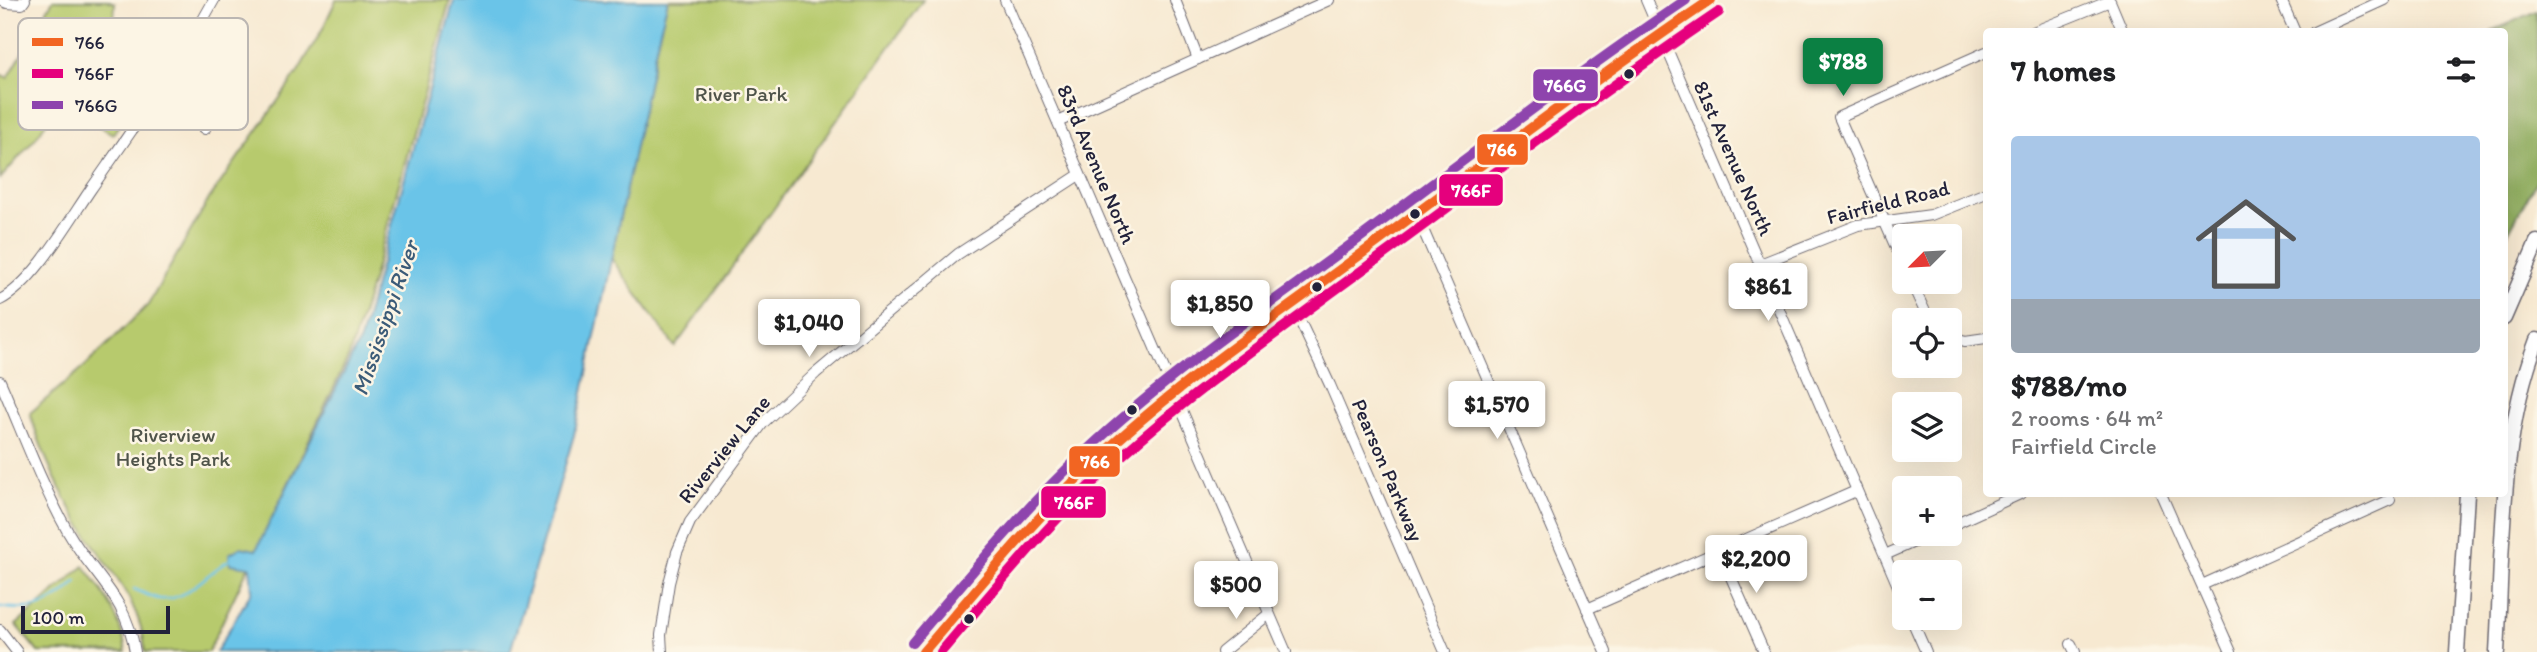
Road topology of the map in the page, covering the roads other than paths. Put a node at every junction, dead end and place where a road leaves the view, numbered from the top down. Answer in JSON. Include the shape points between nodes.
{"nodes":[{"id":1,"x":0,"y":0,"type":"edge"},
{"id":2,"x":25,"y":0,"type":"edge"},
{"id":3,"x":214,"y":0,"type":"edge"},
{"id":4,"x":1005,"y":0,"type":"edge"},
{"id":5,"x":1175,"y":0,"type":"edge"},
{"id":6,"x":1329,"y":0,"type":"edge"},
{"id":7,"x":1646,"y":0,"type":"edge"},
{"id":8,"x":1711,"y":0,"type":"edge"},
{"id":9,"x":2281,"y":0,"type":"edge"},
{"id":10,"x":2384,"y":0,"type":"edge"},
{"id":11,"x":204,"y":18,"type":"edge"},
{"id":12,"x":2043,"y":28,"type":"edge"},
{"id":13,"x":2121,"y":28,"type":"edge"},
{"id":14,"x":2293,"y":28,"type":"edge"},
{"id":15,"x":2323,"y":28,"type":"edge"},
{"id":16,"x":1660,"y":34,"type":"junction"},
{"id":17,"x":1983,"y":53,"type":"edge"},
{"id":18,"x":1198,"y":59,"type":"junction"},
{"id":19,"x":1058,"y":122,"type":"junction"},
{"id":20,"x":131,"y":130,"type":"edge"},
{"id":21,"x":1079,"y":175,"type":"junction"},
{"id":22,"x":1983,"y":193,"type":"edge"},
{"id":23,"x":1414,"y":215,"type":"junction"},
{"id":24,"x":1885,"y":221,"type":"junction"},
{"id":25,"x":1892,"y":238,"type":"edge"},
{"id":26,"x":2537,"y":242,"type":"edge"},
{"id":27,"x":1760,"y":264,"type":"junction"},
{"id":28,"x":0,"y":300,"type":"edge"},
{"id":29,"x":1292,"y":304,"type":"junction"},
{"id":30,"x":2508,"y":309,"type":"edge"},
{"id":31,"x":1983,"y":338,"type":"edge"},
{"id":32,"x":1962,"y":340,"type":"edge"},
{"id":33,"x":2537,"y":340,"type":"edge"},
{"id":34,"x":0,"y":381,"type":"edge"},
{"id":35,"x":1175,"y":394,"type":"junction"},
{"id":36,"x":2508,"y":463,"type":"edge"},
{"id":37,"x":1856,"y":491,"type":"junction"},
{"id":38,"x":2013,"y":497,"type":"edge"},
{"id":39,"x":2162,"y":497,"type":"edge"},
{"id":40,"x":2467,"y":497,"type":"edge"},
{"id":41,"x":2506,"y":497,"type":"edge"},
{"id":42,"x":2390,"y":500,"type":"dead end"},
{"id":43,"x":1962,"y":521,"type":"edge"},
{"id":44,"x":1905,"y":546,"type":"edge"},
{"id":45,"x":1719,"y":550,"type":"junction"},
{"id":46,"x":1885,"y":555,"type":"junction"},
{"id":47,"x":1892,"y":572,"type":"edge"},
{"id":48,"x":2202,"y":585,"type":"junction"},
{"id":49,"x":1587,"y":610,"type":"junction"},
{"id":50,"x":1269,"y":614,"type":"junction"},
{"id":51,"x":0,"y":630,"type":"edge"},
{"id":52,"x":1916,"y":630,"type":"edge"},
{"id":53,"x":17,"y":652,"type":"edge"},
{"id":54,"x":135,"y":652,"type":"edge"},
{"id":55,"x":662,"y":652,"type":"edge"},
{"id":56,"x":923,"y":652,"type":"edge"},
{"id":57,"x":1222,"y":652,"type":"edge"},
{"id":58,"x":1286,"y":652,"type":"edge"},
{"id":59,"x":1445,"y":652,"type":"edge"},
{"id":60,"x":1606,"y":652,"type":"edge"},
{"id":61,"x":1764,"y":652,"type":"edge"},
{"id":62,"x":1926,"y":652,"type":"edge"},
{"id":63,"x":2231,"y":652,"type":"edge"},
{"id":64,"x":2457,"y":652,"type":"edge"},
{"id":65,"x":2497,"y":652,"type":"edge"}],
"edges":[{"from":1,"to":2,"type":"street","via":[[22,4]]},
{"from":3,"to":11,"type":"street"},
{"from":4,"to":19,"type":"street","name":"83rd Avenue North"},
{"from":5,"to":18,"type":"street"},
{"from":6,"to":18,"type":"street"},
{"from":7,"to":16,"type":"street","name":"81st Avenue North"},
{"from":8,"to":16,"type":"street"},
{"from":9,"to":14,"type":"street"},
{"from":10,"to":15,"type":"street"},
{"from":12,"to":13,"type":"street","via":[[2110,1]]},
{"from":16,"to":23,"type":"street"},
{"from":16,"to":27,"type":"street","name":"81st Avenue North"},
{"from":17,"to":24,"type":"street","via":[[1839,117]]},
{"from":18,"to":19,"type":"street"},
{"from":19,"to":21,"type":"street","name":"83rd Avenue North"},
{"from":20,"to":28,"type":"street","via":[[25,280]]},
{"from":21,"to":35,"type":"street","name":"83rd Avenue North"},
{"from":21,"to":55,"type":"street","name":"Riverview Lane","via":[[958,254],[816,373],[763,424],[690,522],[668,583]]},
{"from":22,"to":24,"type":"street","name":"Fairfield Road","via":[[1931,215]]},
{"from":23,"to":29,"type":"street"},
{"from":23,"to":49,"type":"street"},
{"from":24,"to":25,"type":"street"},
{"from":24,"to":27,"type":"street","name":"Fairfield Road","via":[[1857,225]]},
{"from":26,"to":30,"type":"highway"},
{"from":27,"to":37,"type":"street","name":"81st Avenue North"},
{"from":29,"to":35,"type":"street"},
{"from":29,"to":59,"type":"street","name":"Pearson Parkway"},
{"from":31,"to":32,"type":"street"},
{"from":33,"to":36,"type":"highway"},
{"from":34,"to":54,"type":"street","via":[[68,532],[126,617]]},
{"from":35,"to":50,"type":"street","name":"83rd Avenue North"},
{"from":35,"to":56,"type":"street","via":[[1109,448],[1053,503]]},
{"from":37,"to":45,"type":"street"},
{"from":37,"to":46,"type":"street","name":"81st Avenue North"},
{"from":38,"to":43,"type":"street"},
{"from":39,"to":48,"type":"street"},
{"from":40,"to":64,"type":"highway"},
{"from":41,"to":65,"type":"highway"},
{"from":42,"to":48,"type":"street"},
{"from":44,"to":46,"type":"street"},
{"from":45,"to":49,"type":"street"},
{"from":45,"to":61,"type":"street"},
{"from":46,"to":47,"type":"street","name":"81st Avenue North"},
{"from":48,"to":63,"type":"street"},
{"from":49,"to":60,"type":"street"},
{"from":50,"to":57,"type":"street"},
{"from":50,"to":58,"type":"street","name":"83rd Avenue North"},
{"from":51,"to":53,"type":"street"},
{"from":52,"to":62,"type":"street"}]}
